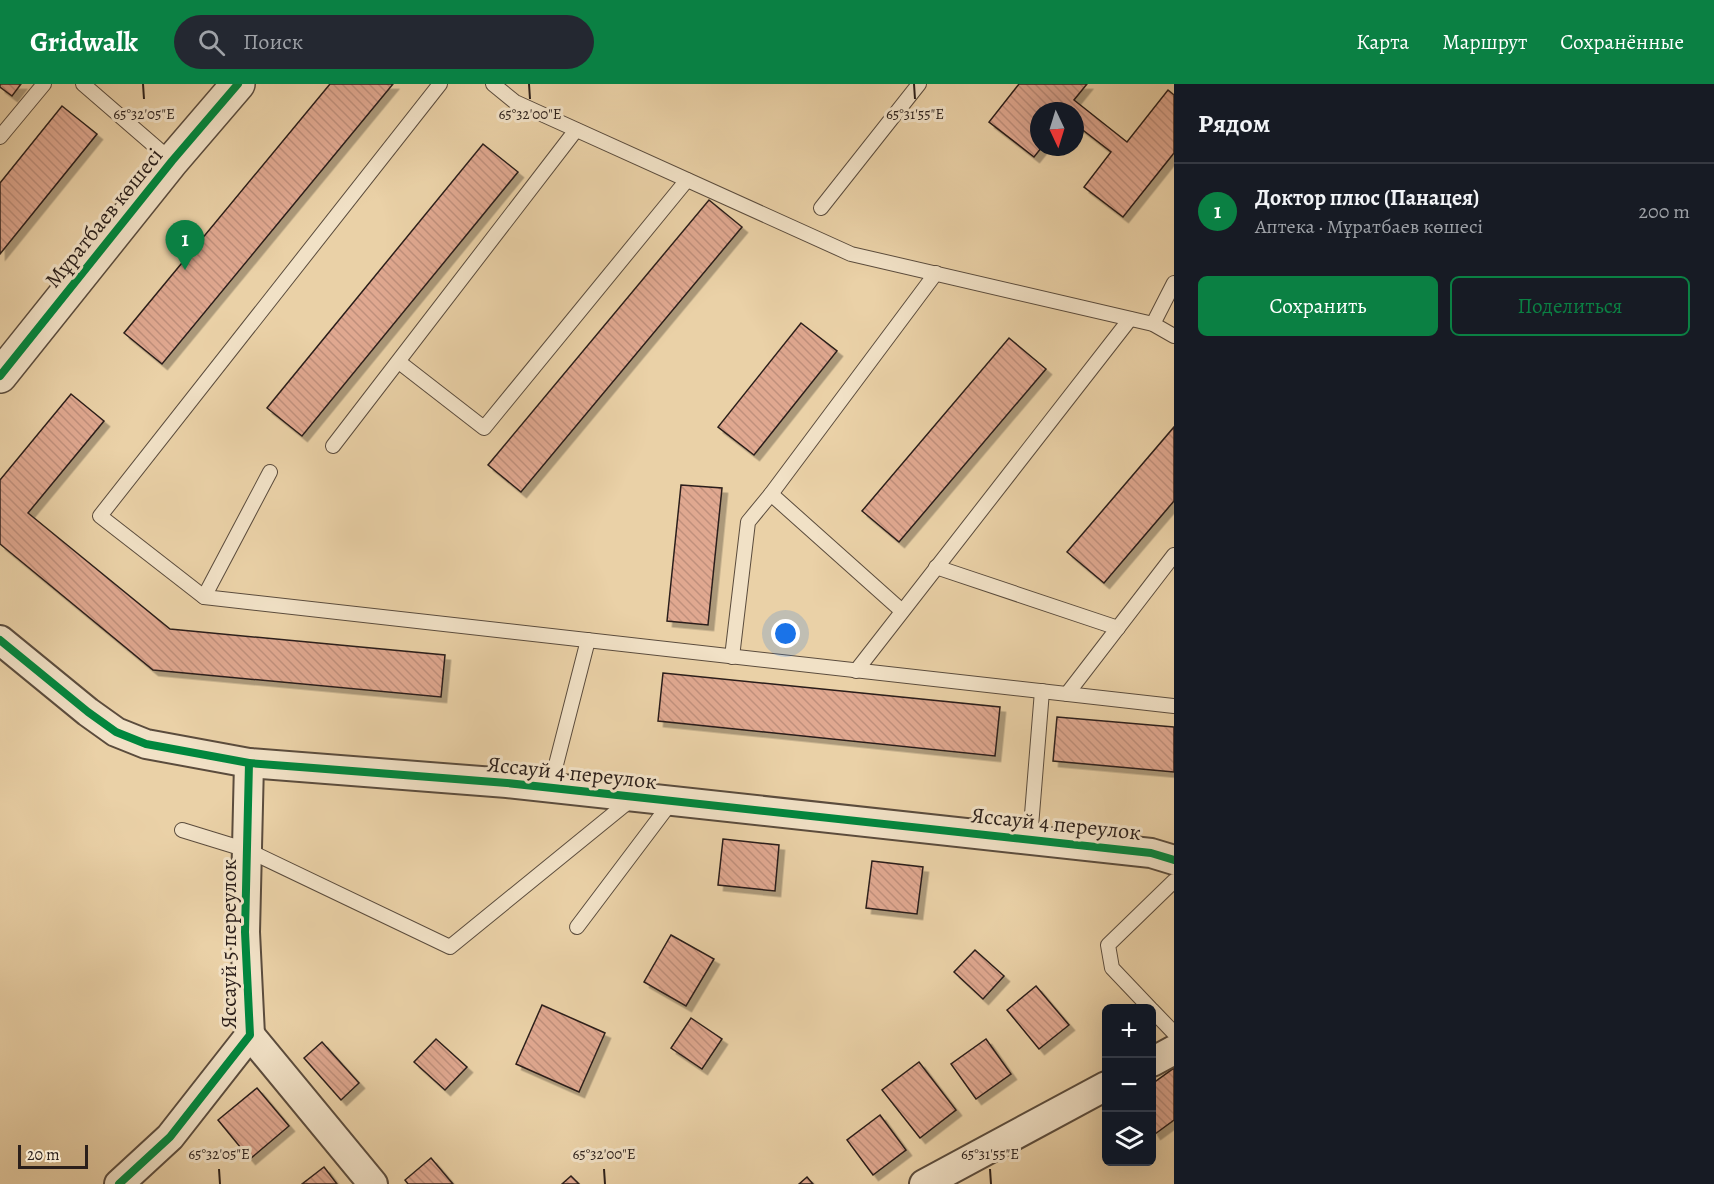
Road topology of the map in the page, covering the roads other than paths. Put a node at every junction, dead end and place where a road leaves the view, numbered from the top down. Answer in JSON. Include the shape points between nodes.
{"nodes":[{"id":1,"x":44,"y":84,"type":"edge"},
{"id":2,"x":84,"y":84,"type":"edge"},
{"id":3,"x":238,"y":84,"type":"edge"},
{"id":4,"x":440,"y":84,"type":"edge"},
{"id":5,"x":493,"y":84,"type":"edge"},
{"id":6,"x":919,"y":84,"type":"edge"},
{"id":7,"x":576,"y":130,"type":"junction"},
{"id":8,"x":0,"y":137,"type":"edge"},
{"id":9,"x":172,"y":162,"type":"junction"},
{"id":10,"x":687,"y":180,"type":"junction"},
{"id":11,"x":821,"y":208,"type":"dead end"},
{"id":12,"x":936,"y":273,"type":"junction"},
{"id":13,"x":1174,"y":283,"type":"edge"},
{"id":14,"x":1131,"y":319,"type":"junction"},
{"id":15,"x":1153,"y":324,"type":"junction"},
{"id":16,"x":1174,"y":336,"type":"edge"},
{"id":17,"x":399,"y":362,"type":"junction"},
{"id":18,"x":0,"y":376,"type":"edge"},
{"id":19,"x":333,"y":446,"type":"dead end"},
{"id":20,"x":270,"y":472,"type":"dead end"},
{"id":21,"x":771,"y":494,"type":"junction"},
{"id":22,"x":1174,"y":555,"type":"edge"},
{"id":23,"x":936,"y":567,"type":"junction"},
{"id":24,"x":204,"y":597,"type":"junction"},
{"id":25,"x":902,"y":611,"type":"junction"},
{"id":26,"x":1118,"y":628,"type":"junction"},
{"id":27,"x":588,"y":640,"type":"junction"},
{"id":28,"x":0,"y":641,"type":"edge"},
{"id":29,"x":732,"y":657,"type":"junction"},
{"id":30,"x":856,"y":670,"type":"junction"},
{"id":31,"x":1042,"y":692,"type":"junction"},
{"id":32,"x":1067,"y":694,"type":"junction"},
{"id":33,"x":1174,"y":706,"type":"edge"},
{"id":34,"x":249,"y":763,"type":"junction"},
{"id":35,"x":550,"y":788,"type":"junction"},
{"id":36,"x":635,"y":797,"type":"junction"},
{"id":37,"x":672,"y":801,"type":"junction"},
{"id":38,"x":182,"y":830,"type":"dead end"},
{"id":39,"x":1030,"y":839,"type":"junction"},
{"id":40,"x":247,"y":850,"type":"junction"},
{"id":41,"x":1174,"y":860,"type":"edge"},
{"id":42,"x":1174,"y":881,"type":"edge"},
{"id":43,"x":577,"y":927,"type":"dead end"},
{"id":44,"x":1146,"y":1004,"type":"edge"},
{"id":45,"x":1156,"y":1014,"type":"edge"},
{"id":46,"x":1174,"y":1033,"type":"edge"},
{"id":47,"x":250,"y":1035,"type":"junction"},
{"id":48,"x":1174,"y":1050,"type":"edge"},
{"id":49,"x":1156,"y":1060,"type":"edge"},
{"id":50,"x":1102,"y":1089,"type":"edge"},
{"id":51,"x":118,"y":1184,"type":"edge"},
{"id":52,"x":373,"y":1184,"type":"edge"},
{"id":53,"x":924,"y":1184,"type":"edge"}],
"edges":[{"from":1,"to":8,"type":"lane"},
{"from":2,"to":9,"type":"lane"},
{"from":3,"to":9,"type":"street","name":"Мұратбаев көшесі"},
{"from":4,"to":24,"type":"lane","via":[[100,516]]},
{"from":5,"to":7,"type":"lane","via":[[515,102]]},
{"from":6,"to":11,"type":"lane"},
{"from":7,"to":10,"type":"lane"},
{"from":7,"to":17,"type":"lane"},
{"from":9,"to":18,"type":"street","name":"Мұратбаев көшесі"},
{"from":10,"to":12,"type":"lane","via":[[851,254]]},
{"from":10,"to":17,"type":"lane","via":[[484,428]]},
{"from":12,"to":14,"type":"lane"},
{"from":12,"to":21,"type":"lane"},
{"from":13,"to":15,"type":"lane"},
{"from":14,"to":15,"type":"lane"},
{"from":14,"to":23,"type":"lane"},
{"from":15,"to":16,"type":"lane"},
{"from":17,"to":19,"type":"lane"},
{"from":20,"to":24,"type":"lane"},
{"from":21,"to":25,"type":"lane"},
{"from":21,"to":29,"type":"lane","via":[[748,522]]},
{"from":22,"to":26,"type":"lane"},
{"from":23,"to":25,"type":"lane"},
{"from":23,"to":26,"type":"lane"},
{"from":24,"to":27,"type":"lane"},
{"from":25,"to":30,"type":"lane"},
{"from":26,"to":32,"type":"lane"},
{"from":27,"to":29,"type":"lane"},
{"from":27,"to":35,"type":"lane"},
{"from":28,"to":34,"type":"street","name":"Яссауй 4 переулок","via":[[116,732],[146,744]]},
{"from":29,"to":30,"type":"lane"},
{"from":30,"to":31,"type":"lane"},
{"from":31,"to":32,"type":"lane"},
{"from":31,"to":39,"type":"lane"},
{"from":32,"to":33,"type":"lane"},
{"from":34,"to":35,"type":"street","name":"Яссауй 4 переулок"},
{"from":34,"to":40,"type":"street","name":"Яссауй 5 переулок"},
{"from":35,"to":36,"type":"street","name":"Яссауй 4 переулок"},
{"from":36,"to":37,"type":"street","name":"Яссауй 4 переулок"},
{"from":36,"to":40,"type":"lane","via":[[450,946]]},
{"from":37,"to":39,"type":"street","name":"Яссауй 4 переулок"},
{"from":37,"to":43,"type":"lane"},
{"from":38,"to":40,"type":"lane"},
{"from":39,"to":41,"type":"street","name":"Яссауй 4 переулок","via":[[1151,853]]},
{"from":40,"to":47,"type":"street","name":"Яссауй 5 переулок","via":[[245,932]]},
{"from":42,"to":44,"type":"lane","via":[[1108,945],[1112,968]]},
{"from":45,"to":46,"type":"lane"},
{"from":47,"to":51,"type":"street","name":"Яссауй 5 переулок","via":[[170,1137]]},
{"from":47,"to":52,"type":"street"},
{"from":48,"to":49,"type":"street"},
{"from":50,"to":53,"type":"street"}]}
